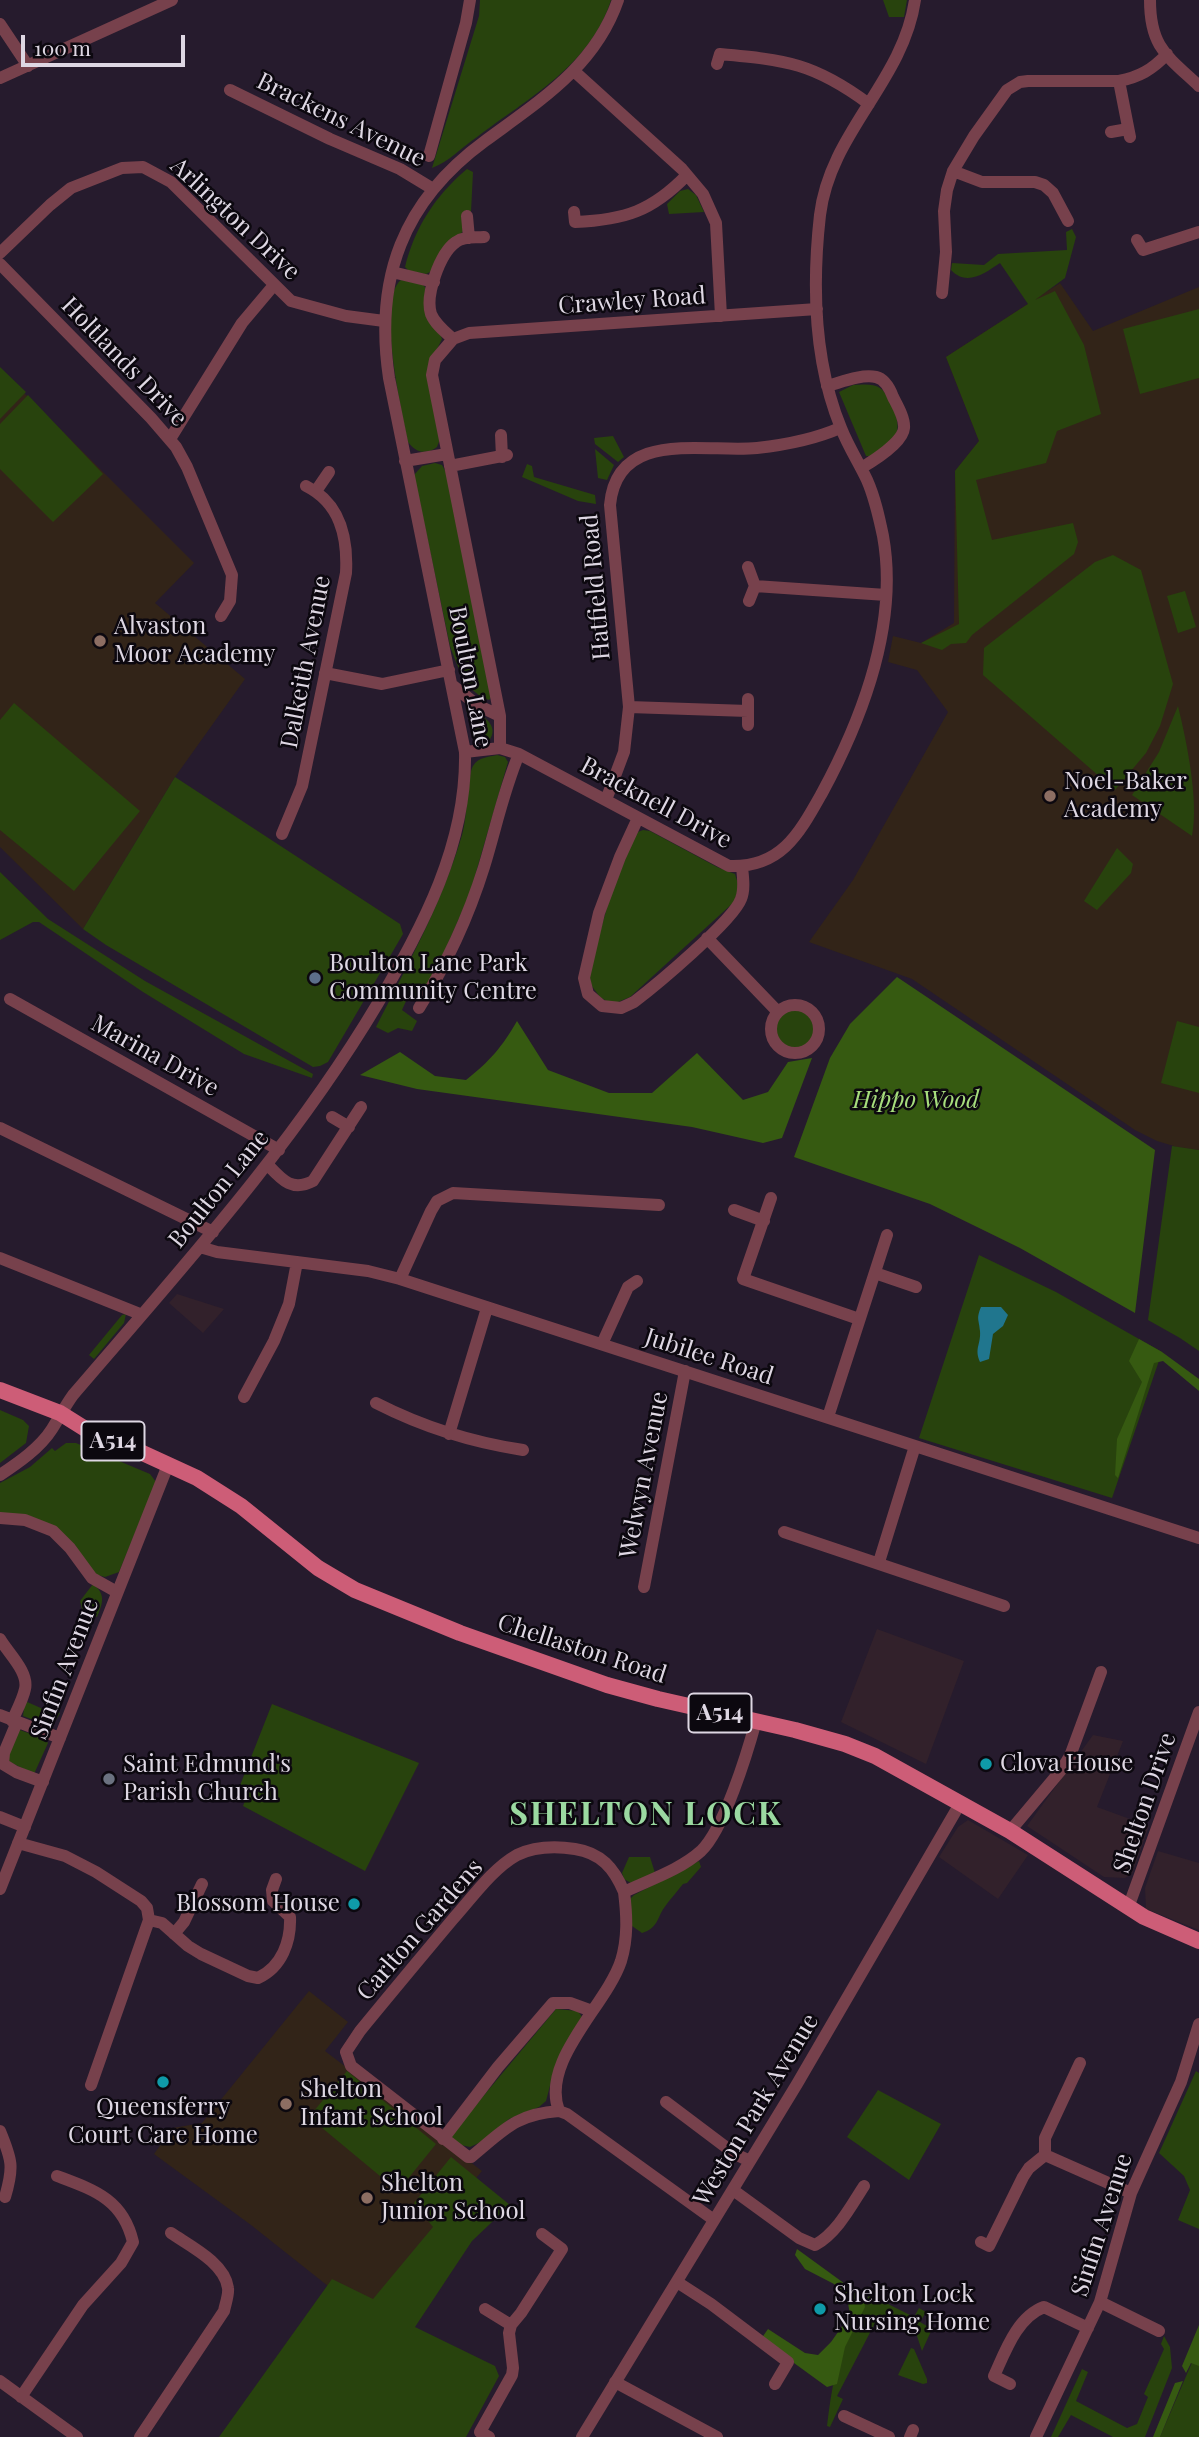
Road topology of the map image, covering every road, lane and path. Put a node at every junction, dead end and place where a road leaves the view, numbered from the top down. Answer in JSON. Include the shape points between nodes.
{"nodes":[{"id":1,"x":172,"y":0,"type":"edge"},
{"id":2,"x":470,"y":0,"type":"edge"},
{"id":3,"x":618,"y":0,"type":"edge"},
{"id":4,"x":915,"y":0,"type":"edge"},
{"id":5,"x":1150,"y":0,"type":"edge"},
{"id":6,"x":0,"y":24,"type":"edge"},
{"id":7,"x":1167,"y":54,"type":"junction"},
{"id":8,"x":717,"y":64,"type":"dead end"},
{"id":9,"x":28,"y":66,"type":"junction"},
{"id":10,"x":575,"y":72,"type":"junction"},
{"id":11,"x":0,"y":78,"type":"edge"},
{"id":12,"x":1119,"y":81,"type":"junction"},
{"id":13,"x":1199,"y":86,"type":"edge"},
{"id":14,"x":230,"y":90,"type":"dead end"},
{"id":15,"x":869,"y":104,"type":"junction"},
{"id":16,"x":1111,"y":132,"type":"dead end"},
{"id":17,"x":429,"y":156,"type":"dead end"},
{"id":18,"x":953,"y":172,"type":"junction"},
{"id":19,"x":687,"y":175,"type":"junction"},
{"id":20,"x":433,"y":189,"type":"junction"},
{"id":21,"x":574,"y":212,"type":"dead end"},
{"id":22,"x":467,"y":216,"type":"dead end"},
{"id":23,"x":1068,"y":221,"type":"dead end"},
{"id":24,"x":1199,"y":232,"type":"edge"},
{"id":25,"x":484,"y":237,"type":"dead end"},
{"id":26,"x":469,"y":238,"type":"junction"},
{"id":27,"x":1137,"y":240,"type":"dead end"},
{"id":28,"x":0,"y":253,"type":"edge"},
{"id":29,"x":0,"y":264,"type":"edge"},
{"id":30,"x":391,"y":272,"type":"junction"},
{"id":31,"x":434,"y":282,"type":"junction"},
{"id":32,"x":274,"y":285,"type":"junction"},
{"id":33,"x":947,"y":285,"type":"dead end"},
{"id":34,"x":817,"y":309,"type":"junction"},
{"id":35,"x":721,"y":316,"type":"junction"},
{"id":36,"x":384,"y":321,"type":"junction"},
{"id":37,"x":453,"y":340,"type":"junction"},
{"id":38,"x":827,"y":386,"type":"junction"},
{"id":39,"x":840,"y":428,"type":"junction"},
{"id":40,"x":501,"y":435,"type":"dead end"},
{"id":41,"x":170,"y":439,"type":"junction"},
{"id":42,"x":449,"y":460,"type":"junction"},
{"id":43,"x":405,"y":461,"type":"junction"},
{"id":44,"x":861,"y":468,"type":"junction"},
{"id":45,"x":330,"y":472,"type":"dead end"},
{"id":46,"x":748,"y":567,"type":"dead end"},
{"id":47,"x":755,"y":586,"type":"junction"},
{"id":48,"x":886,"y":595,"type":"junction"},
{"id":49,"x":749,"y":601,"type":"dead end"},
{"id":50,"x":221,"y":616,"type":"dead end"},
{"id":51,"x":449,"y":670,"type":"junction"},
{"id":52,"x":325,"y":673,"type":"junction"},
{"id":53,"x":452,"y":684,"type":"junction"},
{"id":54,"x":629,"y":707,"type":"junction"},
{"id":55,"x":500,"y":716,"type":"junction"},
{"id":56,"x":748,"y":725,"type":"dead end"},
{"id":57,"x":500,"y":748,"type":"junction"},
{"id":58,"x":465,"y":752,"type":"junction"},
{"id":59,"x":519,"y":754,"type":"junction"},
{"id":60,"x":606,"y":800,"type":"junction"},
{"id":61,"x":638,"y":818,"type":"junction"},
{"id":62,"x":282,"y":834,"type":"dead end"},
{"id":63,"x":742,"y":867,"type":"junction"},
{"id":64,"x":707,"y":938,"type":"junction"},
{"id":65,"x":10,"y":999,"type":"dead end"},
{"id":66,"x":419,"y":1008,"type":"dead end"},
{"id":67,"x":778,"y":1012,"type":"dead end"},
{"id":68,"x":361,"y":1107,"type":"dead end"},
{"id":69,"x":332,"y":1117,"type":"dead end"},
{"id":70,"x":349,"y":1127,"type":"junction"},
{"id":71,"x":0,"y":1128,"type":"edge"},
{"id":72,"x":279,"y":1150,"type":"junction"},
{"id":73,"x":268,"y":1165,"type":"junction"},
{"id":74,"x":771,"y":1198,"type":"dead end"},
{"id":75,"x":659,"y":1205,"type":"dead end"},
{"id":76,"x":734,"y":1210,"type":"dead end"},
{"id":77,"x":764,"y":1221,"type":"junction"},
{"id":78,"x":213,"y":1232,"type":"junction"},
{"id":79,"x":887,"y":1235,"type":"dead end"},
{"id":80,"x":200,"y":1247,"type":"junction"},
{"id":81,"x":0,"y":1258,"type":"edge"},
{"id":82,"x":297,"y":1262,"type":"junction"},
{"id":83,"x":875,"y":1273,"type":"junction"},
{"id":84,"x":400,"y":1279,"type":"junction"},
{"id":85,"x":637,"y":1281,"type":"dead end"},
{"id":86,"x":916,"y":1287,"type":"dead end"},
{"id":87,"x":487,"y":1308,"type":"junction"},
{"id":88,"x":140,"y":1314,"type":"junction"},
{"id":89,"x":859,"y":1319,"type":"junction"},
{"id":90,"x":602,"y":1344,"type":"junction"},
{"id":91,"x":685,"y":1371,"type":"junction"},
{"id":92,"x":0,"y":1390,"type":"edge"},
{"id":93,"x":244,"y":1397,"type":"dead end"},
{"id":94,"x":376,"y":1403,"type":"dead end"},
{"id":95,"x":60,"y":1413,"type":"junction"},
{"id":96,"x":828,"y":1417,"type":"junction"},
{"id":97,"x":449,"y":1434,"type":"junction"},
{"id":98,"x":915,"y":1446,"type":"junction"},
{"id":99,"x":523,"y":1450,"type":"dead end"},
{"id":100,"x":168,"y":1465,"type":"junction"},
{"id":101,"x":0,"y":1475,"type":"edge"},
{"id":102,"x":0,"y":1518,"type":"edge"},
{"id":103,"x":784,"y":1532,"type":"dead end"},
{"id":104,"x":1199,"y":1538,"type":"edge"},
{"id":105,"x":879,"y":1562,"type":"junction"},
{"id":106,"x":644,"y":1587,"type":"dead end"},
{"id":107,"x":117,"y":1592,"type":"junction"},
{"id":108,"x":1004,"y":1605,"type":"dead end"},
{"id":109,"x":0,"y":1639,"type":"edge"},
{"id":110,"x":1101,"y":1672,"type":"dead end"},
{"id":111,"x":1199,"y":1712,"type":"edge"},
{"id":112,"x":10,"y":1719,"type":"edge"},
{"id":113,"x":756,"y":1721,"type":"junction"},
{"id":114,"x":61,"y":1738,"type":"junction"},
{"id":115,"x":43,"y":1782,"type":"junction"},
{"id":116,"x":961,"y":1802,"type":"junction"},
{"id":117,"x":0,"y":1817,"type":"edge"},
{"id":118,"x":25,"y":1827,"type":"junction"},
{"id":119,"x":1010,"y":1831,"type":"junction"},
{"id":120,"x":19,"y":1843,"type":"junction"},
{"id":121,"x":276,"y":1879,"type":"dead end"},
{"id":122,"x":202,"y":1884,"type":"dead end"},
{"id":123,"x":0,"y":1889,"type":"edge"},
{"id":124,"x":624,"y":1892,"type":"junction"},
{"id":125,"x":1128,"y":1908,"type":"junction"},
{"id":126,"x":149,"y":1920,"type":"junction"},
{"id":127,"x":174,"y":1934,"type":"junction"},
{"id":128,"x":1199,"y":1941,"type":"edge"},
{"id":129,"x":592,"y":2011,"type":"junction"},
{"id":130,"x":1199,"y":2024,"type":"edge"},
{"id":131,"x":1080,"y":2063,"type":"dead end"},
{"id":132,"x":92,"y":2085,"type":"dead end"},
{"id":133,"x":666,"y":2102,"type":"dead end"},
{"id":134,"x":559,"y":2111,"type":"junction"},
{"id":135,"x":0,"y":2131,"type":"edge"},
{"id":136,"x":443,"y":2139,"type":"junction"},
{"id":137,"x":1045,"y":2154,"type":"junction"},
{"id":138,"x":750,"y":2161,"type":"junction"},
{"id":139,"x":57,"y":2176,"type":"dead end"},
{"id":140,"x":864,"y":2186,"type":"dead end"},
{"id":141,"x":733,"y":2190,"type":"junction"},
{"id":142,"x":1130,"y":2193,"type":"junction"},
{"id":143,"x":5,"y":2197,"type":"dead end"},
{"id":144,"x":714,"y":2220,"type":"junction"},
{"id":145,"x":171,"y":2233,"type":"dead end"},
{"id":146,"x":542,"y":2234,"type":"dead end"},
{"id":147,"x":981,"y":2242,"type":"dead end"},
{"id":148,"x":677,"y":2282,"type":"junction"},
{"id":149,"x":1100,"y":2302,"type":"junction"},
{"id":150,"x":485,"y":2309,"type":"dead end"},
{"id":151,"x":511,"y":2325,"type":"junction"},
{"id":152,"x":1088,"y":2328,"type":"junction"},
{"id":153,"x":1159,"y":2331,"type":"dead end"},
{"id":154,"x":0,"y":2381,"type":"edge"},
{"id":155,"x":615,"y":2382,"type":"junction"},
{"id":156,"x":775,"y":2384,"type":"dead end"},
{"id":157,"x":1010,"y":2384,"type":"dead end"},
{"id":158,"x":22,"y":2397,"type":"junction"},
{"id":159,"x":844,"y":2416,"type":"dead end"},
{"id":160,"x":77,"y":2437,"type":"edge"},
{"id":161,"x":140,"y":2437,"type":"edge"},
{"id":162,"x":489,"y":2437,"type":"edge"},
{"id":163,"x":582,"y":2437,"type":"edge"},
{"id":164,"x":717,"y":2437,"type":"edge"},
{"id":165,"x":889,"y":2437,"type":"edge"},
{"id":166,"x":1036,"y":2437,"type":"edge"}],
"edges":[{"from":1,"to":9,"type":"street"},
{"from":2,"to":17,"type":"street"},
{"from":3,"to":10,"type":"street","name":"Boulton Lane","via":[[598,41]]},
{"from":4,"to":15,"type":"street","name":"Bracknell Drive","via":[[896,59]]},
{"from":5,"to":7,"type":"street","via":[[1153,34]]},
{"from":6,"to":9,"type":"street"},
{"from":7,"to":12,"type":"street","via":[[1146,73]]},
{"from":7,"to":13,"type":"street"},
{"from":8,"to":15,"type":"street","via":[[720,54],[794,64],[828,76]]},
{"from":9,"to":11,"type":"street"},
{"from":10,"to":19,"type":"street"},
{"from":10,"to":20,"type":"street","name":"Boulton Lane","via":[[459,162]]},
{"from":12,"to":16,"type":"street","via":[[1129,133]]},
{"from":12,"to":18,"type":"street","via":[[1058,79],[1014,86],[976,132]]},
{"from":14,"to":20,"type":"street","name":"Brackens Avenue","via":[[400,169]]},
{"from":15,"to":34,"type":"street","name":"Bracknell Drive","via":[[842,145],[824,197]]},
{"from":18,"to":23,"type":"street","via":[[982,181],[1044,185]]},
{"from":18,"to":33,"type":"street","via":[[944,211]]},
{"from":19,"to":21,"type":"street","via":[[656,202],[627,216],[575,222]]},
{"from":19,"to":35,"type":"street","via":[[706,199],[716,223]]},
{"from":20,"to":30,"type":"street","name":"Boulton Lane","via":[[404,234]]},
{"from":22,"to":26,"type":"street"},
{"from":24,"to":27,"type":"street","via":[[1143,250]]},
{"from":25,"to":26,"type":"street"},
{"from":26,"to":31,"type":"street","via":[[457,241],[447,251]]},
{"from":28,"to":32,"type":"street","name":"Arlington Drive","via":[[71,188],[112,171],[143,167],[171,182]]},
{"from":29,"to":41,"type":"street","name":"Holtlands Drive"},
{"from":30,"to":31,"type":"street"},
{"from":30,"to":36,"type":"street","name":"Boulton Lane"},
{"from":31,"to":37,"type":"street","via":[[430,311]]},
{"from":32,"to":36,"type":"street","name":"Arlington Drive","via":[[296,303]]},
{"from":32,"to":41,"type":"street","via":[[242,323]]},
{"from":34,"to":35,"type":"street","name":"Crawley Road"},
{"from":34,"to":38,"type":"street","name":"Bracknell Drive"},
{"from":35,"to":37,"type":"street","name":"Crawley Road","via":[[469,333]]},
{"from":36,"to":43,"type":"street","name":"Boulton Lane","via":[[389,378]]},
{"from":37,"to":42,"type":"street","name":"Boulton Lane","via":[[435,360],[432,374]]},
{"from":38,"to":39,"type":"street","name":"Bracknell Drive"},
{"from":38,"to":44,"type":"street","via":[[874,376],[883,380],[905,425],[898,440]]},
{"from":39,"to":44,"type":"street","name":"Bracknell Drive"},
{"from":39,"to":54,"type":"street","name":"Hatfield Road","via":[[756,448],[650,452],[621,474],[610,505]]},
{"from":40,"to":42,"type":"street","via":[[505,456]]},
{"from":41,"to":50,"type":"street","name":"Holtlands Drive","via":[[187,467],[232,575],[230,601]]},
{"from":42,"to":43,"type":"street"},
{"from":42,"to":55,"type":"street","name":"Boulton Lane"},
{"from":43,"to":51,"type":"street","name":"Boulton Lane"},
{"from":44,"to":48,"type":"street","name":"Bracknell Drive","via":[[884,539]]},
{"from":45,"to":52,"type":"street","name":"Dalkeith Avenue","via":[[311,488],[332,505],[339,519],[346,561]]},
{"from":46,"to":47,"type":"street"},
{"from":47,"to":48,"type":"street"},
{"from":47,"to":49,"type":"street"},
{"from":48,"to":63,"type":"street","name":"Bracknell Drive","via":[[869,683],[827,784],[782,851],[767,861]]},
{"from":51,"to":52,"type":"street","via":[[382,684]]},
{"from":51,"to":53,"type":"street","name":"Boulton Lane"},
{"from":52,"to":62,"type":"street","name":"Dalkeith Avenue","via":[[302,790],[288,805]]},
{"from":53,"to":55,"type":"street","via":[[477,705]]},
{"from":53,"to":58,"type":"street","name":"Boulton Lane"},
{"from":54,"to":56,"type":"street","via":[[748,705]]},
{"from":54,"to":60,"type":"street","name":"Hatfield Road","via":[[622,761]]},
{"from":55,"to":57,"type":"street","name":"Boulton Lane"},
{"from":57,"to":58,"type":"street"},
{"from":57,"to":59,"type":"street","name":"Bracknell Drive"},
{"from":58,"to":72,"type":"street","name":"Boulton Lane","via":[[464,797],[456,834],[424,922],[343,1059]]},
{"from":59,"to":60,"type":"street","name":"Bracknell Drive"},
{"from":59,"to":66,"type":"street","name":"Boulton Lane","via":[[474,894]]},
{"from":60,"to":61,"type":"street","name":"Bracknell Drive"},
{"from":61,"to":63,"type":"street","name":"Bracknell Drive","via":[[723,864]]},
{"from":61,"to":64,"type":"street","via":[[599,913],[584,970],[588,994],[607,1007],[628,1006]]},
{"from":63,"to":64,"type":"street","via":[[740,902]]},
{"from":64,"to":67,"type":"street"},
{"from":65,"to":72,"type":"street","name":"Marina Drive"},
{"from":68,"to":70,"type":"street"},
{"from":69,"to":70,"type":"street"},
{"from":70,"to":73,"type":"street","via":[[317,1178],[309,1183],[289,1185]]},
{"from":71,"to":78,"type":"street"},
{"from":72,"to":73,"type":"street","name":"Boulton Lane"},
{"from":73,"to":78,"type":"street","name":"Boulton Lane"},
{"from":74,"to":77,"type":"street"},
{"from":75,"to":84,"type":"street","via":[[453,1193],[437,1201]]},
{"from":76,"to":77,"type":"street"},
{"from":77,"to":89,"type":"street","via":[[743,1279]]},
{"from":78,"to":80,"type":"street","name":"Boulton Lane"},
{"from":79,"to":83,"type":"street"},
{"from":80,"to":82,"type":"street","name":"Jubilee Road"},
{"from":80,"to":88,"type":"street","name":"Boulton Lane"},
{"from":81,"to":88,"type":"street"},
{"from":82,"to":84,"type":"street","name":"Jubilee Road"},
{"from":82,"to":93,"type":"street","via":[[289,1304]]},
{"from":83,"to":86,"type":"street"},
{"from":83,"to":89,"type":"street"},
{"from":84,"to":87,"type":"street","name":"Jubilee Road"},
{"from":85,"to":90,"type":"street","via":[[628,1287]]},
{"from":87,"to":90,"type":"street","name":"Jubilee Road"},
{"from":87,"to":97,"type":"street"},
{"from":88,"to":95,"type":"street","name":"Boulton Lane"},
{"from":89,"to":96,"type":"street"},
{"from":90,"to":91,"type":"street","name":"Jubilee Road"},
{"from":91,"to":96,"type":"street","name":"Jubilee Road"},
{"from":91,"to":106,"type":"street","name":"Welwyn Avenue"},
{"from":92,"to":95,"type":"main road","name":"Chellaston Road","number":"A514"},
{"from":94,"to":97,"type":"street"},
{"from":95,"to":100,"type":"main road","name":"Chellaston Road","number":"A514","via":[[95,1435]]},
{"from":95,"to":101,"type":"street","name":"Boulton Lane","via":[[51,1431]]},
{"from":96,"to":98,"type":"street","name":"Jubilee Road"},
{"from":97,"to":99,"type":"street"},
{"from":98,"to":104,"type":"street","name":"Jubilee Road"},
{"from":98,"to":105,"type":"street"},
{"from":100,"to":107,"type":"street","name":"Sinfin Avenue"},
{"from":100,"to":113,"type":"main road","name":"Chellaston Road","number":"A514","via":[[235,1502],[318,1568],[355,1590],[580,1676]]},
{"from":102,"to":107,"type":"street","via":[[25,1520],[53,1531],[92,1578]]},
{"from":103,"to":105,"type":"street"},
{"from":105,"to":108,"type":"street"},
{"from":107,"to":114,"type":"street","name":"Sinfin Avenue"},
{"from":109,"to":112,"type":"street","via":[[26,1682]]},
{"from":110,"to":119,"type":"street","via":[[1070,1756]]},
{"from":111,"to":125,"type":"street","name":"Shelton Drive"},
{"from":112,"to":114,"type":"street"},
{"from":112,"to":115,"type":"street","via":[[3,1764]]},
{"from":113,"to":116,"type":"main road","name":"Chellaston Road","number":"A514","via":[[855,1748]]},
{"from":113,"to":124,"type":"street","via":[[716,1832],[687,1861]]},
{"from":114,"to":115,"type":"street","name":"Sinfin Avenue"},
{"from":115,"to":118,"type":"street","name":"Sinfin Avenue"},
{"from":116,"to":119,"type":"main road","name":"Chellaston Road","number":"A514"},
{"from":116,"to":138,"type":"street","name":"Weston Park Avenue"},
{"from":117,"to":118,"type":"street"},
{"from":118,"to":120,"type":"street","name":"Sinfin Avenue"},
{"from":119,"to":125,"type":"main road","name":"Chellaston Road","number":"A514"},
{"from":120,"to":123,"type":"street","name":"Sinfin Avenue"},
{"from":120,"to":126,"type":"street","via":[[65,1856],[96,1872],[141,1902]]},
{"from":121,"to":127,"type":"street","via":[[273,1901],[290,1917],[290,1926],[287,1945],[276,1967],[266,1975],[247,1976]]},
{"from":122,"to":127,"type":"street"},
{"from":124,"to":129,"type":"street","via":[[627,1936],[622,1957]]},
{"from":124,"to":136,"type":"street","name":"Carlton Gardens","via":[[611,1868],[592,1852],[560,1846],[518,1855],[470,1899],[355,2037],[346,2052],[351,2066]]},
{"from":125,"to":128,"type":"main road","name":"Chellaston Road","number":"A514"},
{"from":126,"to":127,"type":"street","via":[[162,1923]]},
{"from":126,"to":132,"type":"street"},
{"from":129,"to":134,"type":"street","via":[[557,2076]]},
{"from":129,"to":136,"type":"street","via":[[553,2003]]},
{"from":130,"to":142,"type":"street","name":"Sinfin Avenue","via":[[1181,2082]]},
{"from":131,"to":137,"type":"street","via":[[1045,2138]]},
{"from":133,"to":138,"type":"street"},
{"from":134,"to":136,"type":"street","via":[[513,2122],[471,2157]]},
{"from":134,"to":144,"type":"street"},
{"from":135,"to":143,"type":"street","via":[[12,2174]]},
{"from":137,"to":142,"type":"street"},
{"from":137,"to":147,"type":"street","via":[[1023,2177],[989,2246]]},
{"from":138,"to":141,"type":"street","name":"Weston Park Avenue"},
{"from":139,"to":158,"type":"street","via":[[95,2191],[119,2208],[133,2242],[121,2263],[83,2305]]},
{"from":140,"to":141,"type":"street","via":[[824,2240],[815,2245]]},
{"from":141,"to":144,"type":"street","name":"Weston Park Avenue"},
{"from":142,"to":149,"type":"street","name":"Sinfin Avenue"},
{"from":144,"to":148,"type":"street","name":"Weston Park Avenue"},
{"from":145,"to":161,"type":"street","via":[[213,2263],[229,2289],[224,2311]]},
{"from":146,"to":151,"type":"street","via":[[562,2249]]},
{"from":148,"to":155,"type":"street","name":"Weston Park Avenue"},
{"from":148,"to":156,"type":"street","via":[[788,2362]]},
{"from":149,"to":152,"type":"street","name":"Sinfin Avenue"},
{"from":149,"to":153,"type":"street"},
{"from":150,"to":151,"type":"street"},
{"from":151,"to":162,"type":"street","via":[[512,2375],[480,2432]]},
{"from":152,"to":157,"type":"street","via":[[1044,2307],[1036,2310],[1015,2333],[994,2376]]},
{"from":152,"to":166,"type":"street","name":"Sinfin Avenue"},
{"from":154,"to":158,"type":"street"},
{"from":155,"to":163,"type":"street","name":"Weston Park Avenue"},
{"from":155,"to":164,"type":"street"},
{"from":158,"to":160,"type":"street"},
{"from":159,"to":165,"type":"street"}]}
